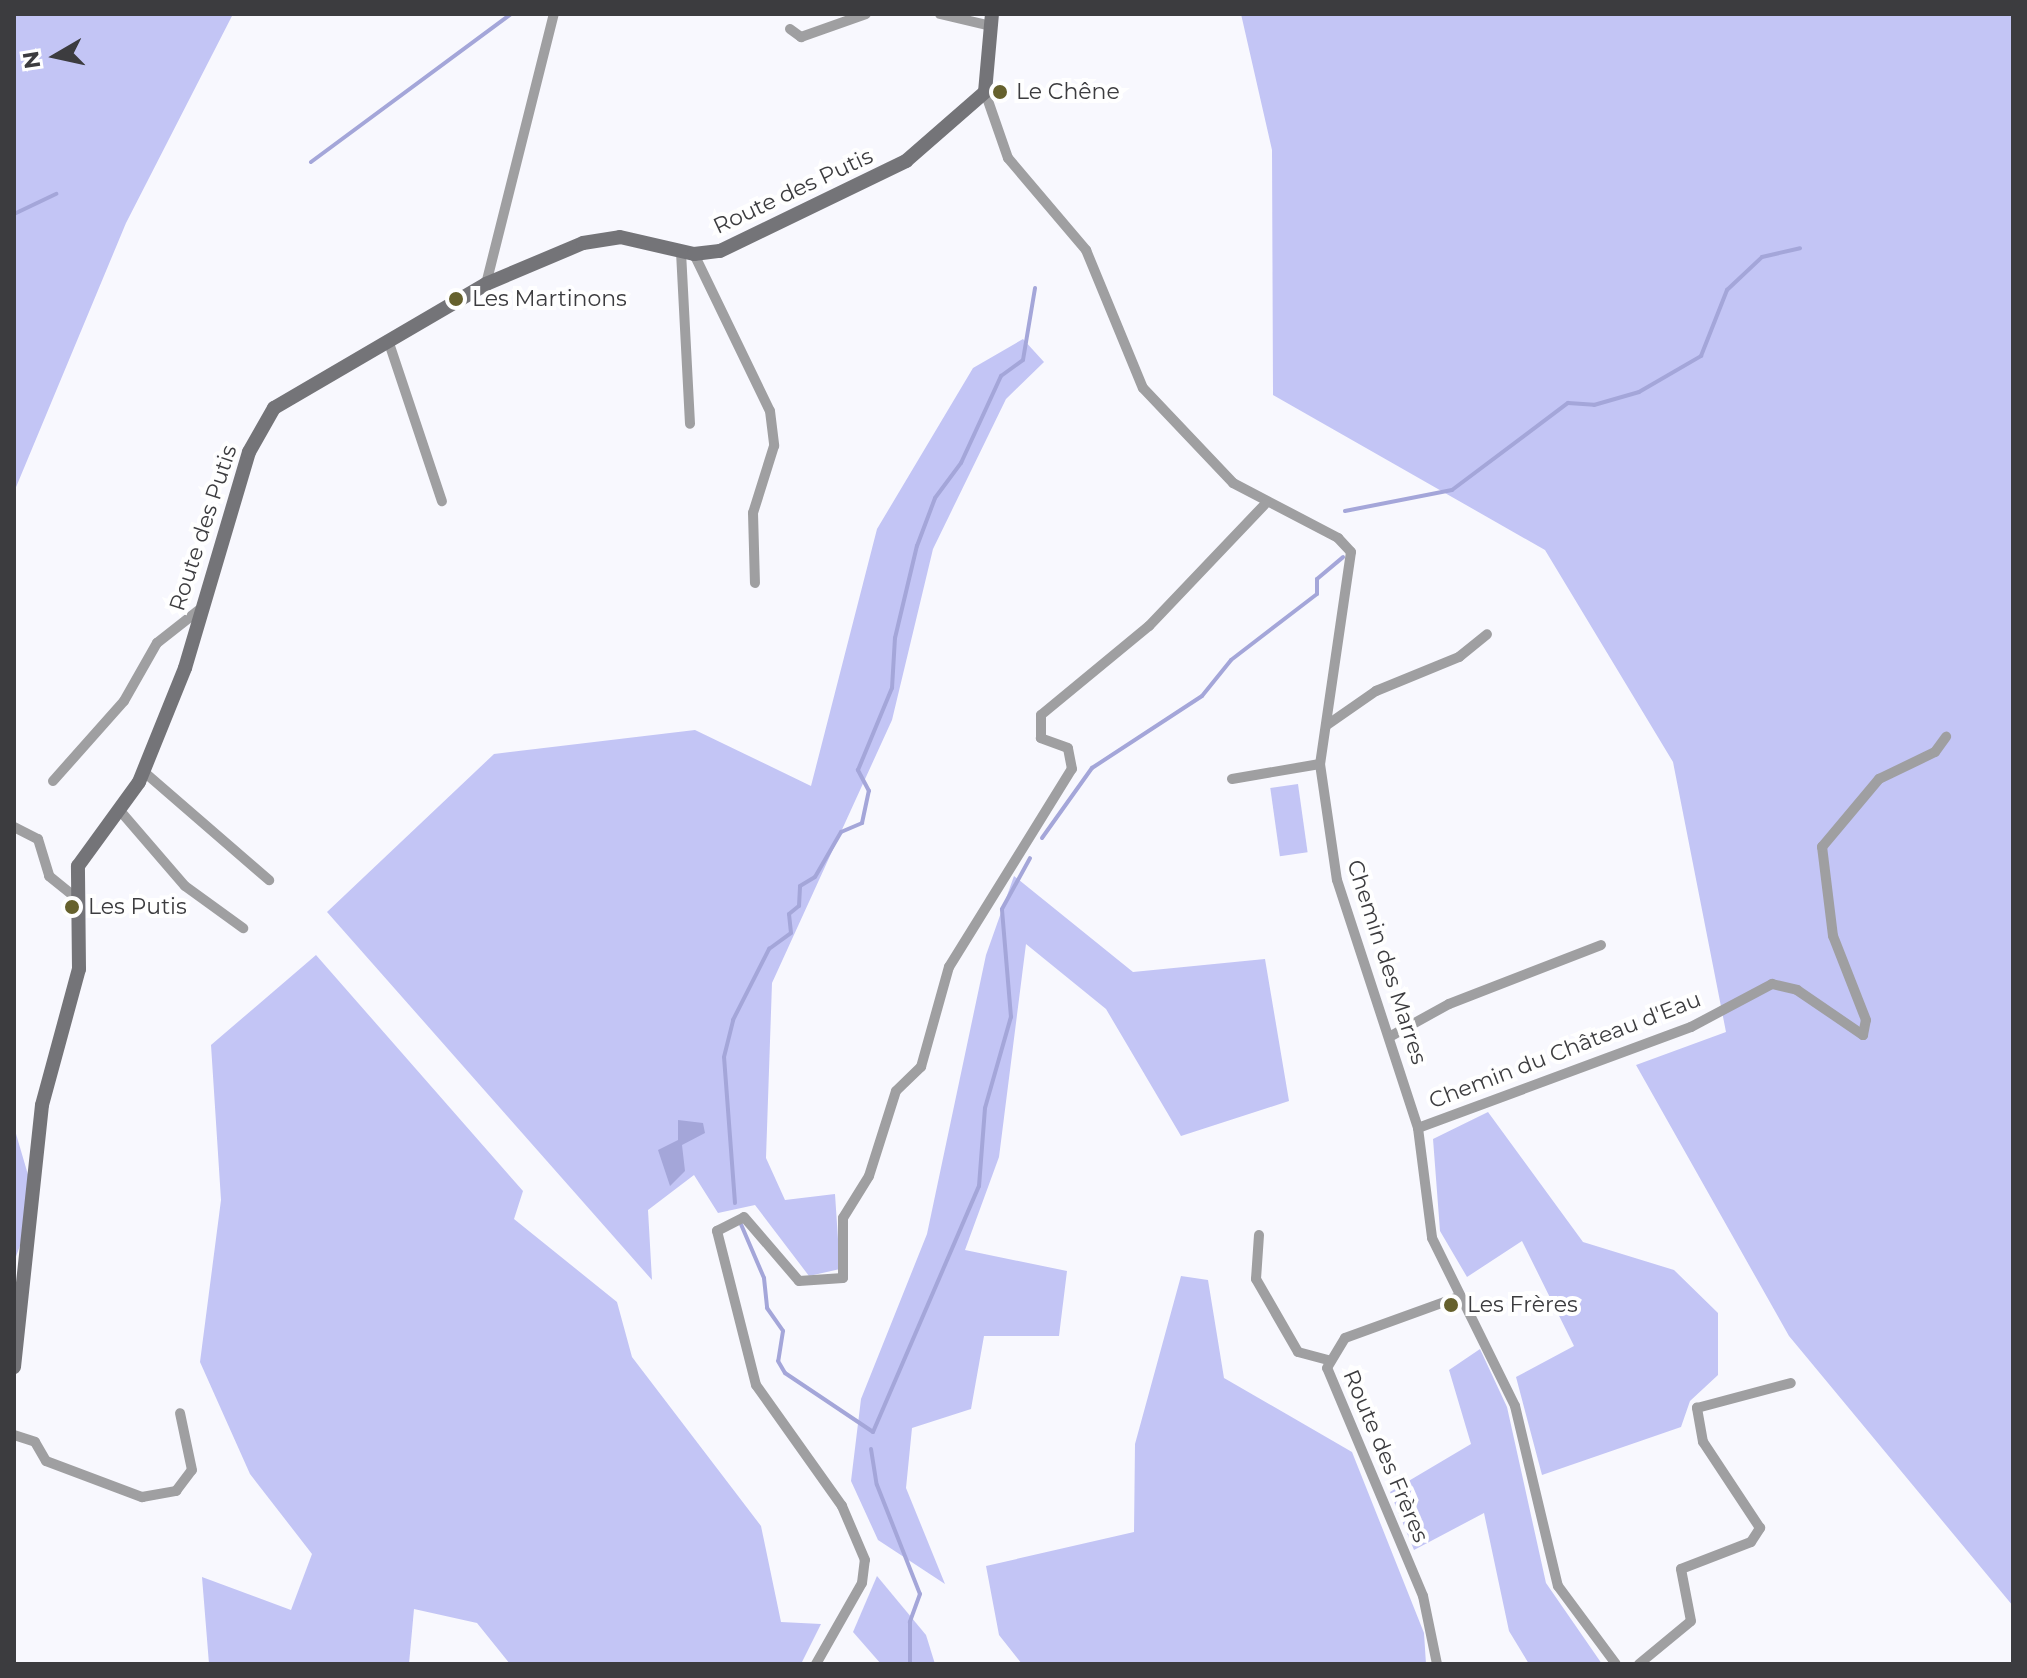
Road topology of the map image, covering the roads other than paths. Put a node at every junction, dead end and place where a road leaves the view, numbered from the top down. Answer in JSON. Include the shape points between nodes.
{"nodes":[{"id":1,"x":554,"y":14,"type":"edge"},
{"id":2,"x":866,"y":14,"type":"edge"},
{"id":3,"x":940,"y":14,"type":"edge"},
{"id":4,"x":992,"y":20,"type":"edge"},
{"id":5,"x":790,"y":29,"type":"dead end"},
{"id":6,"x":985,"y":92,"type":"junction"},
{"id":7,"x":688,"y":253,"type":"junction"},
{"id":8,"x":486,"y":284,"type":"junction"},
{"id":9,"x":388,"y":340,"type":"junction"},
{"id":10,"x":690,"y":424,"type":"dead end"},
{"id":11,"x":442,"y":501,"type":"dead end"},
{"id":12,"x":1265,"y":504,"type":"junction"},
{"id":13,"x":755,"y":583,"type":"dead end"},
{"id":14,"x":199,"y":610,"type":"junction"},
{"id":15,"x":1487,"y":634,"type":"dead end"},
{"id":16,"x":1327,"y":725,"type":"junction"},
{"id":17,"x":1946,"y":737,"type":"dead end"},
{"id":18,"x":1320,"y":764,"type":"junction"},
{"id":19,"x":143,"y":771,"type":"junction"},
{"id":20,"x":1232,"y":779,"type":"dead end"},
{"id":21,"x":53,"y":781,"type":"dead end"},
{"id":22,"x":122,"y":813,"type":"junction"},
{"id":23,"x":14,"y":827,"type":"edge"},
{"id":24,"x":269,"y":880,"type":"dead end"},
{"id":25,"x":77,"y":899,"type":"junction"},
{"id":26,"x":243,"y":928,"type":"dead end"},
{"id":27,"x":1601,"y":945,"type":"dead end"},
{"id":28,"x":1391,"y":1036,"type":"junction"},
{"id":29,"x":1418,"y":1128,"type":"junction"},
{"id":30,"x":1259,"y":1235,"type":"dead end"},
{"id":31,"x":1458,"y":1297,"type":"junction"},
{"id":32,"x":1328,"y":1360,"type":"junction"},
{"id":33,"x":14,"y":1367,"type":"edge"},
{"id":34,"x":1791,"y":1383,"type":"dead end"},
{"id":35,"x":180,"y":1413,"type":"dead end"},
{"id":36,"x":14,"y":1435,"type":"edge"},
{"id":37,"x":816,"y":1664,"type":"edge"},
{"id":38,"x":1437,"y":1664,"type":"edge"},
{"id":39,"x":1616,"y":1664,"type":"edge"},
{"id":40,"x":1639,"y":1664,"type":"edge"}],
"edges":[{"from":1,"to":8,"type":"street"},
{"from":2,"to":5,"type":"street","via":[[801,37]]},
{"from":3,"to":4,"type":"street"},
{"from":4,"to":6,"type":"street"},
{"from":6,"to":7,"type":"street","name":"Route des Putis","via":[[906,161],[738,244]]},
{"from":6,"to":12,"type":"street","name":"Chemin des Marres","via":[[1008,158],[1086,250],[1143,388],[1198,451]]},
{"from":7,"to":8,"type":"street","name":"Route des Putis","via":[[605,237]]},
{"from":7,"to":10,"type":"street"},
{"from":7,"to":13,"type":"street","via":[[770,411],[774,446],[753,513]]},
{"from":8,"to":9,"type":"street","name":"Route des Putis"},
{"from":9,"to":11,"type":"street"},
{"from":9,"to":14,"type":"street","name":"Route des Putis","via":[[274,408],[249,452]]},
{"from":12,"to":16,"type":"street","name":"Chemin des Marres","via":[[1338,538],[1351,552]]},
{"from":12,"to":37,"type":"street","via":[[1149,626],[1041,715],[1036,730],[1068,748],[1072,769],[949,967],[921,1067],[896,1091],[869,1176],[843,1218],[843,1278],[799,1281],[744,1217],[717,1231],[756,1385],[842,1506],[865,1560],[862,1583]]},
{"from":14,"to":19,"type":"street","name":"Route des Putis","via":[[185,668]]},
{"from":14,"to":21,"type":"street","via":[[157,643],[124,701]]},
{"from":15,"to":16,"type":"street","via":[[1459,657],[1376,691]]},
{"from":16,"to":18,"type":"street","name":"Chemin des Marres"},
{"from":17,"to":29,"type":"street","name":"Chemin du Château d'Eau","via":[[1935,752],[1879,779],[1822,847],[1833,936],[1866,1020],[1863,1035],[1797,990],[1772,984],[1691,1027]]},
{"from":18,"to":20,"type":"street"},
{"from":18,"to":28,"type":"street","name":"Chemin des Marres","via":[[1337,880]]},
{"from":19,"to":22,"type":"street","name":"Route des Putis"},
{"from":19,"to":24,"type":"street"},
{"from":22,"to":25,"type":"street","name":"Route des Putis","via":[[78,866]]},
{"from":22,"to":26,"type":"street","via":[[185,886]]},
{"from":23,"to":25,"type":"street","via":[[38,839],[49,876]]},
{"from":25,"to":33,"type":"street","name":"Route des Putis","via":[[79,969],[42,1105]]},
{"from":27,"to":28,"type":"street","via":[[1449,1004]]},
{"from":28,"to":29,"type":"street","name":"Chemin des Marres"},
{"from":29,"to":31,"type":"street","name":"Chemin des Marres","via":[[1432,1238]]},
{"from":30,"to":32,"type":"street","via":[[1256,1279],[1298,1352]]},
{"from":31,"to":32,"type":"street","name":"Route des Frères","via":[[1345,1338]]},
{"from":31,"to":39,"type":"street","name":"Chemin des Marres","via":[[1515,1406],[1558,1586]]},
{"from":32,"to":38,"type":"street","name":"Route des Frères","via":[[1423,1596]]},
{"from":34,"to":40,"type":"street","via":[[1697,1408],[1703,1442],[1760,1528],[1751,1542],[1681,1569],[1691,1621]]},
{"from":35,"to":36,"type":"street","via":[[192,1470],[176,1491],[142,1497],[46,1461],[35,1442]]}]}
